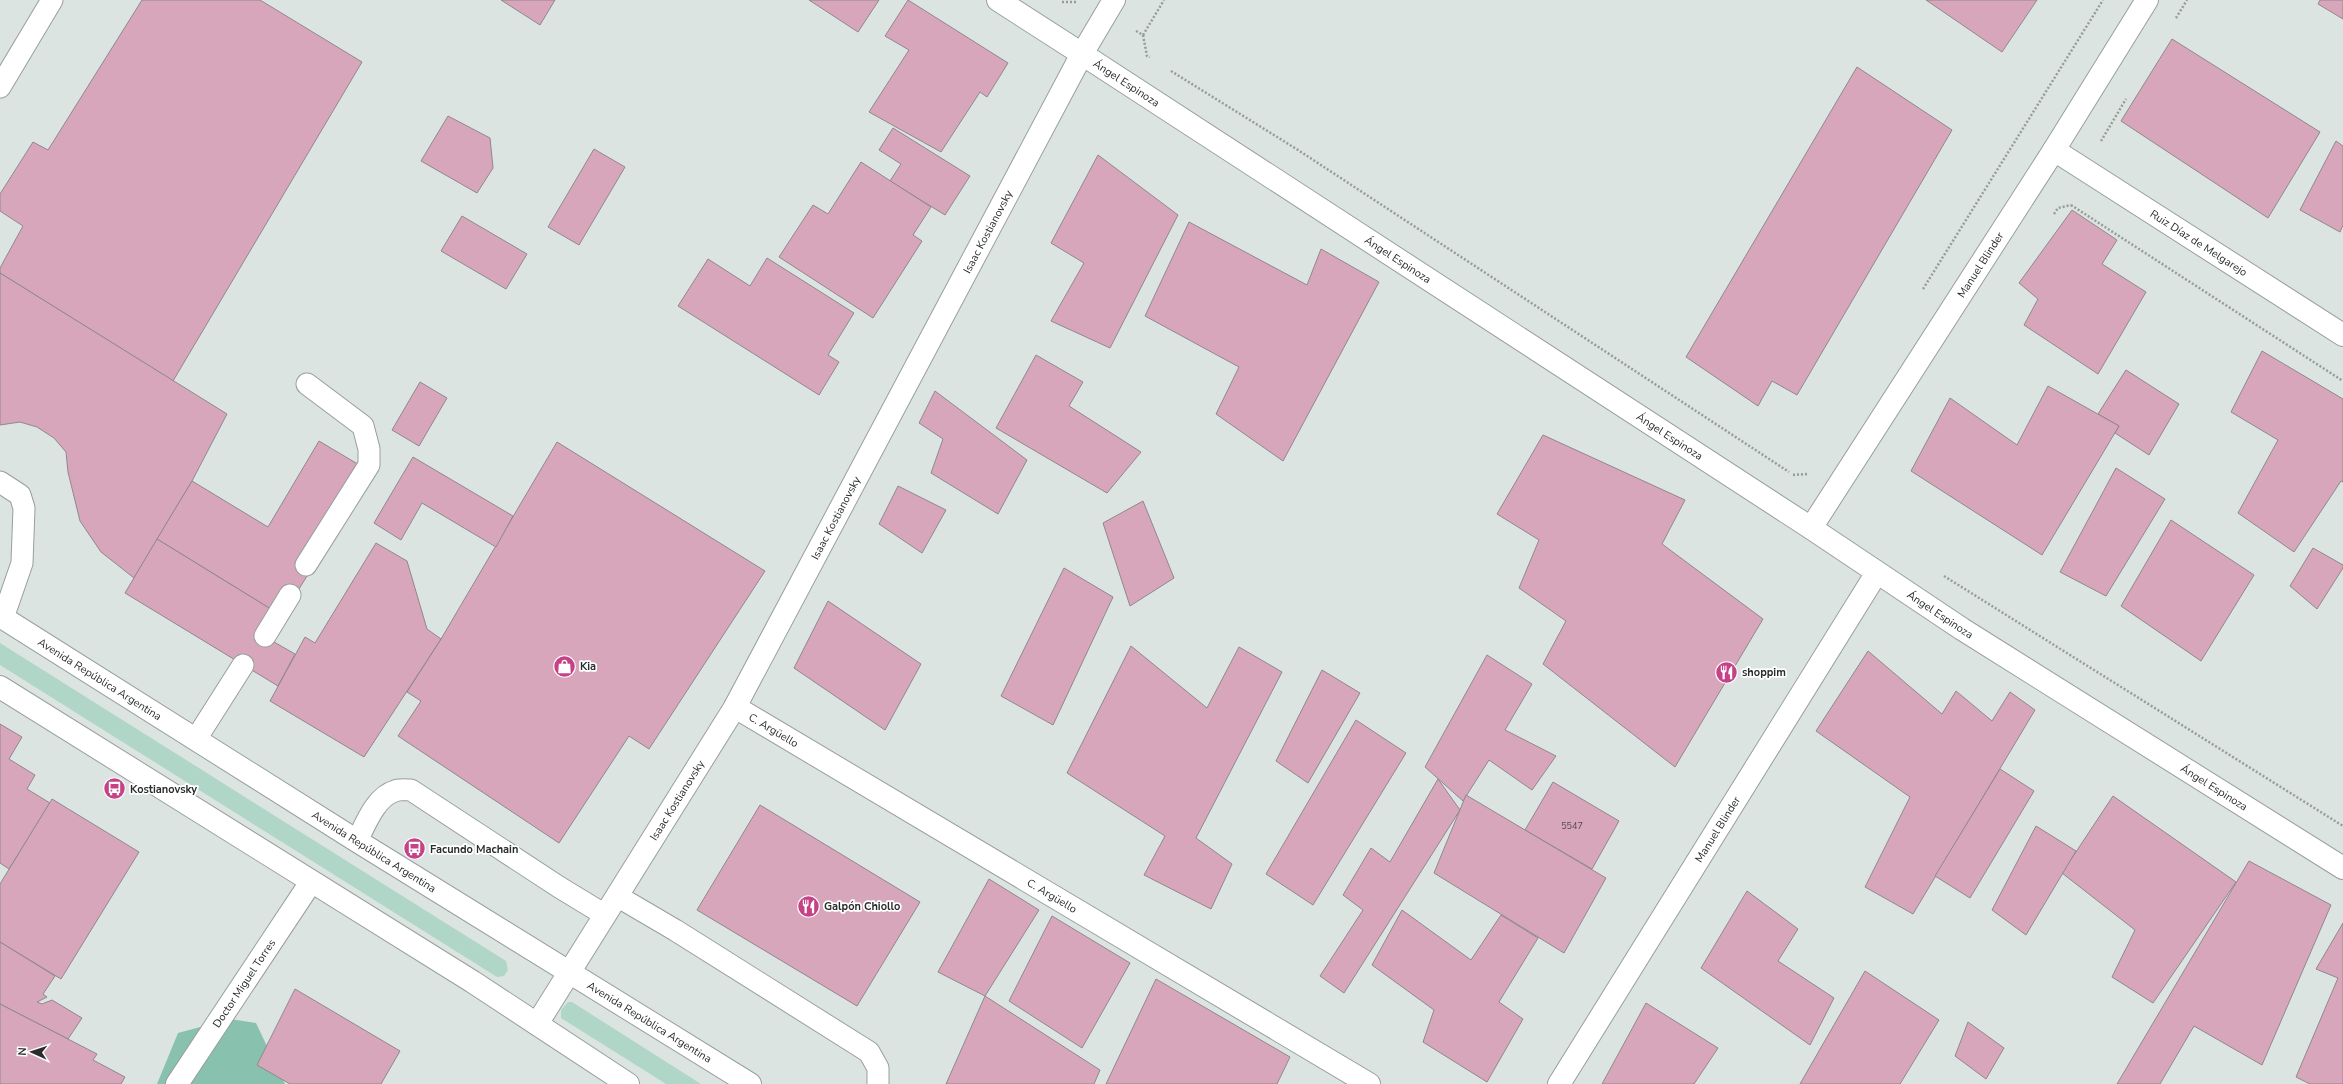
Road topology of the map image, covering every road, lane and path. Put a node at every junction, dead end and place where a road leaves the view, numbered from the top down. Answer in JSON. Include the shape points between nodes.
{"nodes":[{"id":1,"x":52,"y":0,"type":"edge"},
{"id":2,"x":998,"y":0,"type":"edge"},
{"id":3,"x":1114,"y":0,"type":"edge"},
{"id":4,"x":1164,"y":0,"type":"edge"},
{"id":5,"x":2103,"y":0,"type":"edge"},
{"id":6,"x":2147,"y":0,"type":"edge"},
{"id":7,"x":1136,"y":31,"type":"dead end"},
{"id":8,"x":1143,"y":35,"type":"junction"},
{"id":9,"x":1082,"y":54,"type":"junction"},
{"id":10,"x":1154,"y":60,"type":"dead end"},
{"id":11,"x":1167,"y":68,"type":"dead end"},
{"id":12,"x":0,"y":87,"type":"edge"},
{"id":13,"x":2054,"y":150,"type":"junction"},
{"id":14,"x":2071,"y":205,"type":"dead end"},
{"id":15,"x":1922,"y":292,"type":"dead end"},
{"id":16,"x":2343,"y":335,"type":"edge"},
{"id":17,"x":2343,"y":381,"type":"edge"},
{"id":18,"x":307,"y":384,"type":"dead end"},
{"id":19,"x":1809,"y":474,"type":"dead end"},
{"id":20,"x":0,"y":482,"type":"edge"},
{"id":21,"x":1811,"y":528,"type":"junction"},
{"id":22,"x":306,"y":565,"type":"dead end"},
{"id":23,"x":1941,"y":573,"type":"dead end"},
{"id":24,"x":1876,"y":574,"type":"junction"},
{"id":25,"x":290,"y":595,"type":"dead end"},
{"id":26,"x":1,"y":617,"type":"edge"},
{"id":27,"x":265,"y":636,"type":"dead end"},
{"id":28,"x":243,"y":665,"type":"dead end"},
{"id":29,"x":0,"y":687,"type":"edge"},
{"id":30,"x":735,"y":707,"type":"junction"},
{"id":31,"x":196,"y":739,"type":"junction"},
{"id":32,"x":2343,"y":826,"type":"edge"},
{"id":33,"x":358,"y":841,"type":"junction"},
{"id":34,"x":2343,"y":868,"type":"edge"},
{"id":35,"x":311,"y":882,"type":"junction"},
{"id":36,"x":617,"y":896,"type":"junction"},
{"id":37,"x":605,"y":915,"type":"junction"},
{"id":38,"x":570,"y":971,"type":"junction"},
{"id":39,"x":537,"y":1024,"type":"junction"},
{"id":40,"x":626,"y":1083,"type":"edge"},
{"id":41,"x":177,"y":1084,"type":"edge"},
{"id":42,"x":750,"y":1084,"type":"edge"},
{"id":43,"x":878,"y":1084,"type":"edge"},
{"id":44,"x":1369,"y":1084,"type":"edge"},
{"id":45,"x":1559,"y":1084,"type":"edge"}],
"edges":[{"from":1,"to":12,"type":"lane"},
{"from":2,"to":9,"type":"main road","name":"Ángel Espinoza"},
{"from":3,"to":9,"type":"main road","name":"Isaac Kostianovsky"},
{"from":4,"to":8,"type":"path"},
{"from":5,"to":15,"type":"path"},
{"from":6,"to":13,"type":"main road","name":"Manuel Blinder"},
{"from":7,"to":8,"type":"path"},
{"from":8,"to":10,"type":"path","via":[[1148,56]]},
{"from":9,"to":21,"type":"main road","name":"Ángel Espinoza"},
{"from":9,"to":30,"type":"main road","name":"Isaac Kostianovsky"},
{"from":11,"to":19,"type":"path","via":[[1298,150],[1795,476]]},
{"from":13,"to":16,"type":"main road","name":"Ruiz Díaz de Melgarejo"},
{"from":13,"to":21,"type":"main road","name":"Manuel Blinder"},
{"from":14,"to":17,"type":"path"},
{"from":18,"to":22,"type":"lane","via":[[364,426],[369,449],[369,465]]},
{"from":20,"to":26,"type":"lane","via":[[20,495],[24,508],[22,563]]},
{"from":21,"to":24,"type":"main road","name":"Ángel Espinoza"},
{"from":23,"to":32,"type":"path"},
{"from":24,"to":34,"type":"main road","name":"Ángel Espinoza"},
{"from":24,"to":45,"type":"main road","name":"Manuel Blinder"},
{"from":25,"to":27,"type":"lane"},
{"from":26,"to":31,"type":"main road","name":"Avenida República Argentina"},
{"from":28,"to":31,"type":"lane"},
{"from":29,"to":35,"type":"main road"},
{"from":30,"to":36,"type":"main road","name":"Isaac Kostianovsky"},
{"from":30,"to":44,"type":"main road","name":"C. Argüello"},
{"from":31,"to":33,"type":"main road","name":"Avenida República Argentina"},
{"from":33,"to":37,"type":"lane","via":[[367,821],[383,797],[395,791],[411,790]]},
{"from":33,"to":38,"type":"main road","name":"Avenida República Argentina"},
{"from":35,"to":39,"type":"main road"},
{"from":35,"to":41,"type":"main road","name":"Doctor Miguel Torres"},
{"from":36,"to":37,"type":"main road","name":"Isaac Kostianovsky"},
{"from":36,"to":43,"type":"lane","via":[[869,1052],[878,1068]]},
{"from":37,"to":38,"type":"main road","name":"Isaac Kostianovsky"},
{"from":38,"to":39,"type":"main road","name":"Isaac Kostianovsky"},
{"from":38,"to":42,"type":"main road","name":"Avenida República Argentina"},
{"from":39,"to":40,"type":"main road"}]}
